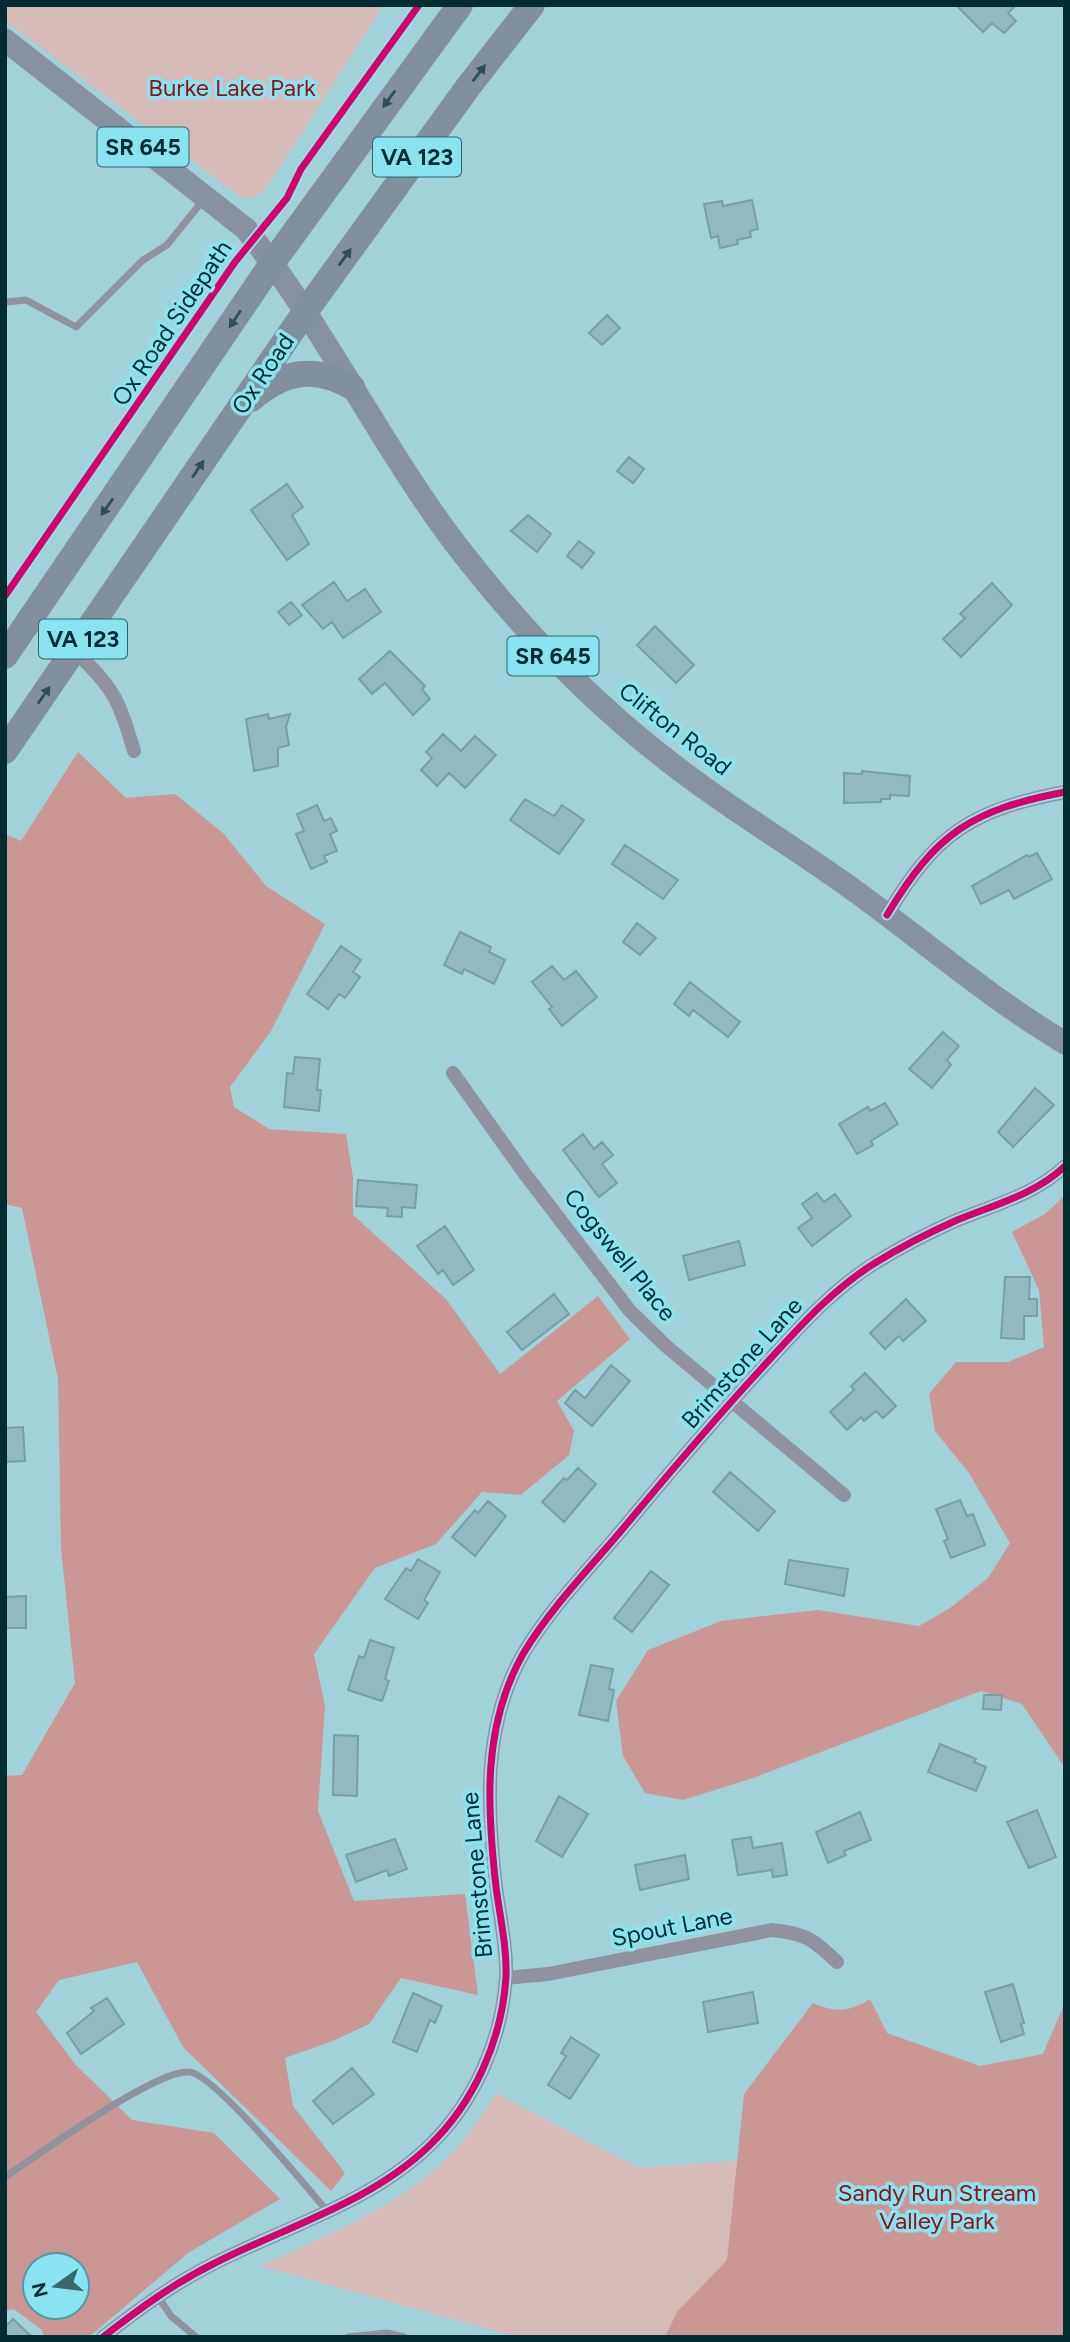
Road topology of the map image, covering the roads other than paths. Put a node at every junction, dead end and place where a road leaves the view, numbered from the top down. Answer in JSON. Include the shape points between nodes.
{"nodes":[{"id":1,"x":460,"y":5,"type":"edge"},
{"id":2,"x":533,"y":5,"type":"edge"},
{"id":3,"x":5,"y":40,"type":"edge"},
{"id":4,"x":207,"y":196,"type":"junction"},
{"id":5,"x":273,"y":262,"type":"junction"},
{"id":6,"x":5,"y":302,"type":"edge"},
{"id":7,"x":305,"y":312,"type":"junction"},
{"id":8,"x":352,"y":387,"type":"junction"},
{"id":9,"x":237,"y":412,"type":"junction"},
{"id":10,"x":75,"y":651,"type":"junction"},
{"id":11,"x":5,"y":656,"type":"edge"},
{"id":12,"x":5,"y":751,"type":"edge"},
{"id":13,"x":134,"y":751,"type":"dead end"},
{"id":14,"x":1065,"y":792,"type":"edge"},
{"id":15,"x":887,"y":915,"type":"junction"},
{"id":16,"x":1065,"y":1042,"type":"edge"},
{"id":17,"x":453,"y":1073,"type":"dead end"},
{"id":18,"x":1065,"y":1166,"type":"edge"},
{"id":19,"x":732,"y":1401,"type":"junction"},
{"id":20,"x":844,"y":1495,"type":"dead end"},
{"id":21,"x":837,"y":1962,"type":"dead end"},
{"id":22,"x":506,"y":1978,"type":"junction"},
{"id":23,"x":5,"y":2176,"type":"edge"},
{"id":24,"x":327,"y":2211,"type":"junction"},
{"id":25,"x":157,"y":2295,"type":"junction"},
{"id":26,"x":103,"y":2337,"type":"edge"},
{"id":27,"x":196,"y":2337,"type":"edge"},
{"id":28,"x":348,"y":2337,"type":"edge"},
{"id":29,"x":404,"y":2337,"type":"edge"}],
"edges":[{"from":1,"to":5,"type":"highway","number":"VA 123","one_way":true},
{"from":7,"to":2,"type":"highway","name":"Ox Road","number":"VA 123","one_way":true},
{"from":3,"to":4,"type":"main road","number":"SR 645"},
{"from":4,"to":5,"type":"main road","number":"SR 645","via":[[246,229]]},
{"from":4,"to":6,"type":"lane","via":[[167,245],[143,260],[76,327],[26,300]]},
{"from":5,"to":7,"type":"main road","name":"Clifton Road","number":"SR 645"},
{"from":5,"to":11,"type":"highway","number":"VA 123","one_way":true},
{"from":7,"to":8,"type":"main road","name":"Clifton Road","number":"SR 645"},
{"from":7,"to":9,"type":"highway","name":"Ox Road","number":"VA 123"},
{"from":8,"to":9,"type":"highway","via":[[327,374],[302,373],[269,387]]},
{"from":8,"to":15,"type":"main road","name":"Clifton Road","number":"SR 645","via":[[455,543],[602,706],[690,777]]},
{"from":10,"to":9,"type":"highway","name":"Ox Road","number":"VA 123","one_way":true},
{"from":12,"to":10,"type":"highway","name":"Ox Road","number":"VA 123","one_way":true},
{"from":10,"to":13,"type":"street","via":[[110,685]]},
{"from":14,"to":15,"type":"street","via":[[993,809],[953,832],[910,878]]},
{"from":15,"to":16,"type":"main road","name":"Clifton Road","number":"SR 645"},
{"from":17,"to":19,"type":"street","name":"Cogswell Place","via":[[630,1311]]},
{"from":18,"to":19,"type":"street","name":"Brimstone Lane","via":[[1019,1197],[924,1235],[850,1280],[809,1316]]},
{"from":19,"to":20,"type":"street","name":"Cogswell Place"},
{"from":19,"to":22,"type":"street","name":"Brimstone Lane","via":[[545,1622],[508,1688],[493,1738],[487,1781]]},
{"from":21,"to":22,"type":"street","name":"Spout Lane","via":[[812,1939],[772,1930],[548,1974]]},
{"from":22,"to":24,"type":"street","name":"Brimstone Lane","via":[[488,2056],[446,2128],[411,2162]]},
{"from":23,"to":24,"type":"lane","via":[[88,2120],[161,2080],[191,2071],[248,2122]]},
{"from":24,"to":25,"type":"street","name":"Brimstone Lane"},
{"from":25,"to":26,"type":"street","name":"Brimstone Lane"},
{"from":25,"to":27,"type":"lane","via":[[171,2316]]},
{"from":28,"to":29,"type":"lane","via":[[387,2333]]}]}
